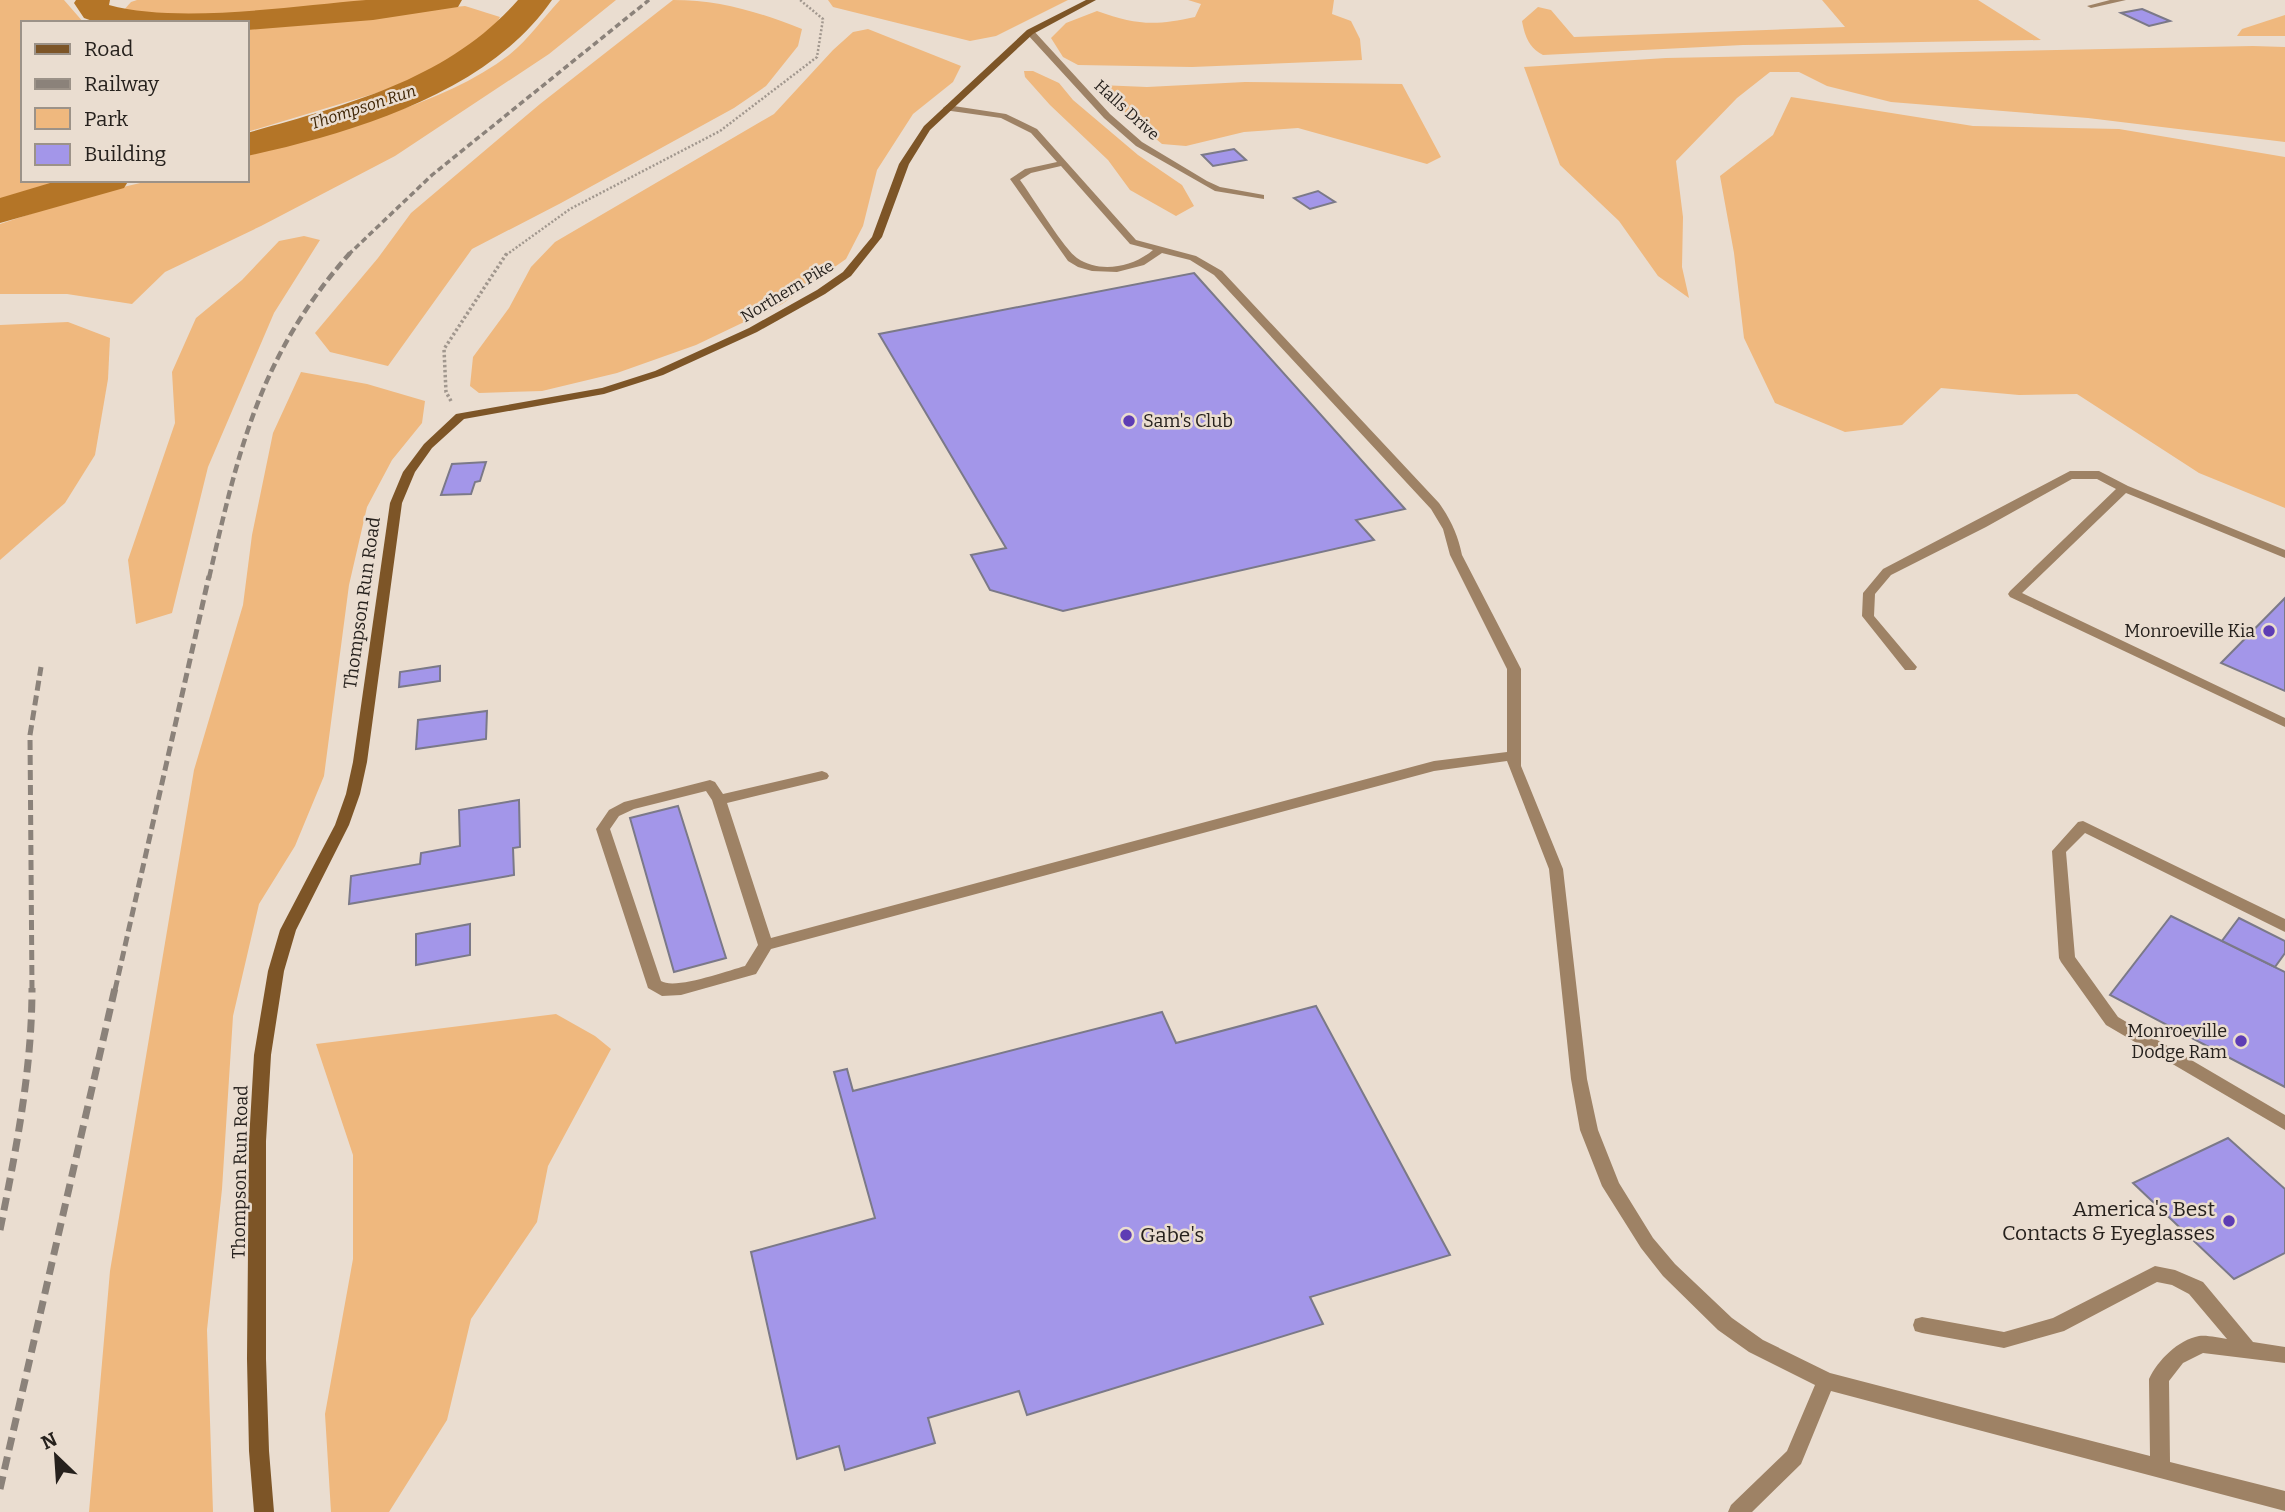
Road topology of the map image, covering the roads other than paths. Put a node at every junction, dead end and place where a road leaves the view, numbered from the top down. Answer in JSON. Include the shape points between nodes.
{"nodes":[{"id":1,"x":1092,"y":0,"type":"edge"},
{"id":2,"x":2122,"y":0,"type":"edge"},
{"id":3,"x":2091,"y":6,"type":"dead end"},
{"id":4,"x":1030,"y":32,"type":"junction"},
{"id":5,"x":947,"y":108,"type":"junction"},
{"id":6,"x":1063,"y":163,"type":"junction"},
{"id":7,"x":1261,"y":197,"type":"dead end"},
{"id":8,"x":1160,"y":249,"type":"junction"},
{"id":9,"x":460,"y":416,"type":"joint"},
{"id":10,"x":2124,"y":488,"type":"junction"},
{"id":11,"x":2285,"y":554,"type":"edge"},
{"id":12,"x":1910,"y":667,"type":"dead end"},
{"id":13,"x":2285,"y":723,"type":"edge"},
{"id":14,"x":1514,"y":756,"type":"junction"},
{"id":15,"x":822,"y":776,"type":"dead end"},
{"id":16,"x":719,"y":800,"type":"junction"},
{"id":17,"x":2285,"y":926,"type":"edge"},
{"id":18,"x":766,"y":945,"type":"junction"},
{"id":19,"x":2285,"y":1123,"type":"edge"},
{"id":20,"x":1922,"y":1325,"type":"dead end"},
{"id":21,"x":2248,"y":1350,"type":"junction"},
{"id":22,"x":2285,"y":1355,"type":"edge"},
{"id":23,"x":1826,"y":1381,"type":"junction"},
{"id":24,"x":2160,"y":1468,"type":"junction"},
{"id":25,"x":2282,"y":1499,"type":"edge"},
{"id":26,"x":264,"y":1512,"type":"edge"},
{"id":27,"x":1738,"y":1512,"type":"edge"}],
"edges":[{"from":1,"to":4,"type":"street","name":"Northern Pike"},
{"from":2,"to":3,"type":"street"},
{"from":4,"to":5,"type":"street","name":"Northern Pike"},
{"from":4,"to":7,"type":"street","name":"Halls Drive","via":[[1139,144],[1204,183]]},
{"from":5,"to":6,"type":"street","via":[[1019,122],[1034,131]]},
{"from":5,"to":9,"type":"street","name":"Northern Pike","via":[[911,151],[869,249],[821,292],[753,330],[659,373],[604,391]]},
{"from":6,"to":8,"type":"street","via":[[1133,242]]},
{"from":6,"to":8,"type":"street","via":[[1015,179],[1071,259],[1084,268],[1106,271],[1152,258]]},
{"from":8,"to":14,"type":"street","via":[[1193,258],[1218,273],[1436,506],[1514,669]]},
{"from":9,"to":26,"type":"street","name":"Thompson Run Road","via":[[415,463],[396,503],[355,792],[328,856],[288,930],[274,988],[257,1106],[257,1354]]},
{"from":10,"to":11,"type":"street"},
{"from":10,"to":12,"type":"street","via":[[2099,475],[2070,475],[1887,572],[1868,593],[1868,616]]},
{"from":10,"to":13,"type":"street","via":[[2014,594]]},
{"from":14,"to":18,"type":"street","via":[[1434,766]]},
{"from":14,"to":23,"type":"street","via":[[1518,777],[1556,869],[1578,1079],[1589,1130],[1611,1186],[1654,1252],[1724,1324],[1756,1346]]},
{"from":15,"to":16,"type":"street"},
{"from":16,"to":18,"type":"street"},
{"from":16,"to":18,"type":"street","via":[[710,785],[629,805],[614,813],[603,829],[654,984],[662,990],[750,970]]},
{"from":17,"to":19,"type":"street","via":[[2083,826],[2059,851],[2067,958],[2112,1021]]},
{"from":20,"to":21,"type":"street","via":[[2004,1340],[2057,1325],[2155,1274],[2196,1288]]},
{"from":21,"to":22,"type":"street"},
{"from":21,"to":24,"type":"street","via":[[2201,1344],[2176,1357],[2159,1379]]},
{"from":23,"to":24,"type":"street"},
{"from":23,"to":27,"type":"street","via":[[1794,1457]]},
{"from":24,"to":25,"type":"street"}]}
